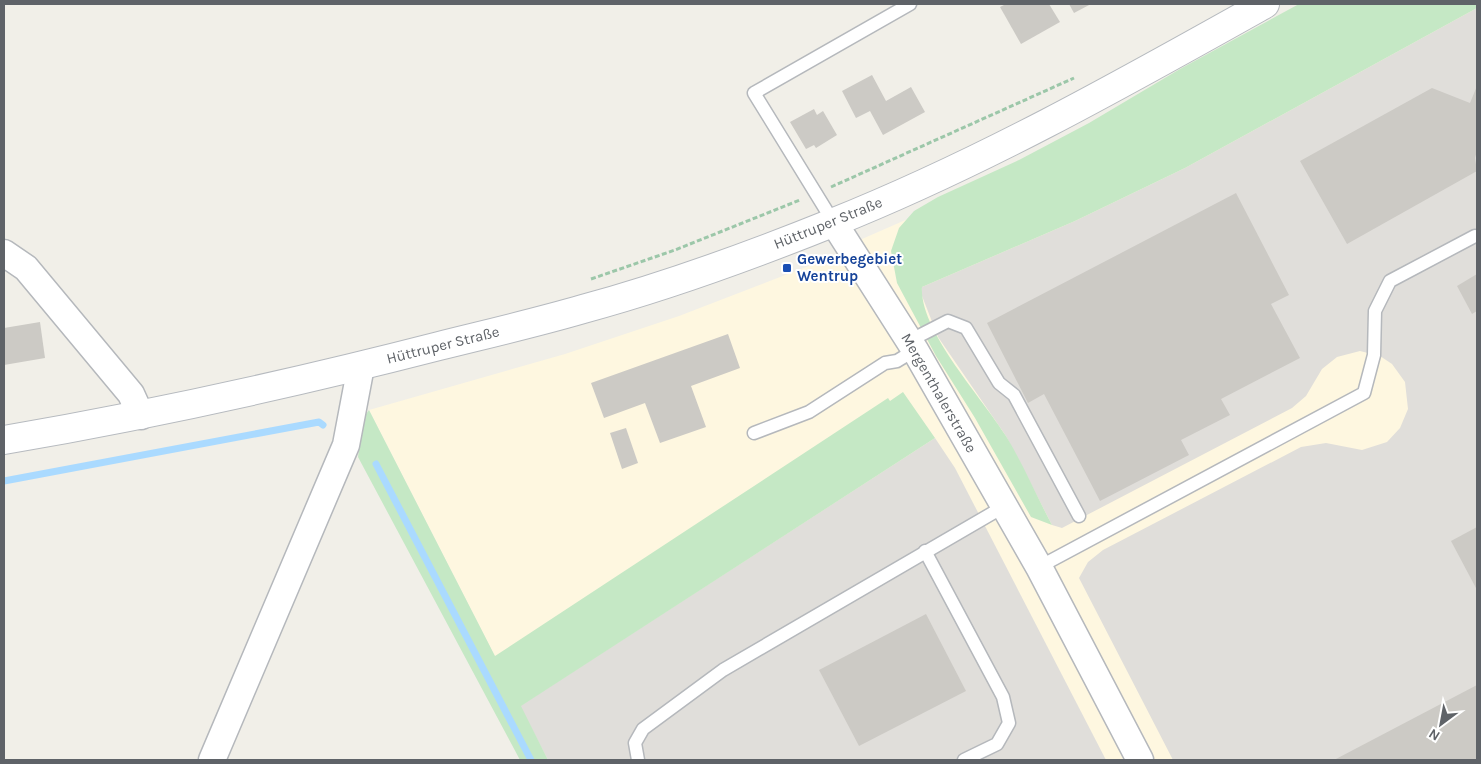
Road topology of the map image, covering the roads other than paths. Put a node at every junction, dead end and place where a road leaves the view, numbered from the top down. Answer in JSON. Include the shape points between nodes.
{"nodes":[{"id":1,"x":910,"y":4,"type":"edge"},
{"id":2,"x":1265,"y":4,"type":"edge"},
{"id":3,"x":834,"y":223,"type":"junction"},
{"id":4,"x":1475,"y":236,"type":"dead end"},
{"id":5,"x":4,"y":253,"type":"edge"},
{"id":6,"x":912,"y":346,"type":"junction"},
{"id":7,"x":361,"y":366,"type":"junction"},
{"id":8,"x":141,"y":416,"type":"junction"},
{"id":9,"x":754,"y":433,"type":"dead end"},
{"id":10,"x":4,"y":440,"type":"edge"},
{"id":11,"x":1003,"y":507,"type":"junction"},
{"id":12,"x":1079,"y":516,"type":"dead end"},
{"id":13,"x":925,"y":551,"type":"junction"},
{"id":14,"x":1039,"y":567,"type":"junction"},
{"id":15,"x":212,"y":760,"type":"edge"},
{"id":16,"x":638,"y":760,"type":"edge"},
{"id":17,"x":964,"y":760,"type":"edge"},
{"id":18,"x":1140,"y":760,"type":"edge"}],
"edges":[{"from":1,"to":3,"type":"lane","via":[[754,93]]},
{"from":2,"to":3,"type":"main road","name":"Hüttruper Straße","via":[[1106,93],[970,162]]},
{"from":3,"to":6,"type":"street","name":"Mergenthalerstraße"},
{"from":3,"to":7,"type":"main road","name":"Hüttruper Straße","via":[[685,278],[602,304]]},
{"from":4,"to":14,"type":"lane","via":[[1390,280],[1375,311],[1374,355],[1364,393]]},
{"from":5,"to":8,"type":"street","via":[[26,268],[131,394]]},
{"from":6,"to":9,"type":"lane","via":[[897,361],[885,363],[809,412]]},
{"from":6,"to":11,"type":"street","name":"Mergenthalerstraße"},
{"from":6,"to":12,"type":"lane","via":[[948,321],[966,328],[999,383],[1014,395]]},
{"from":7,"to":8,"type":"main road","name":"Hüttruper Straße"},
{"from":7,"to":15,"type":"street","via":[[346,445]]},
{"from":8,"to":10,"type":"main road","name":"Hüttruper Straße"},
{"from":11,"to":13,"type":"lane"},
{"from":11,"to":14,"type":"street","name":"Mergenthalerstraße"},
{"from":13,"to":16,"type":"lane","via":[[723,670],[643,730],[635,743]]},
{"from":13,"to":17,"type":"lane","via":[[1003,697],[1010,723],[997,744]]},
{"from":14,"to":18,"type":"street","name":"Mergenthalerstraße"}]}
